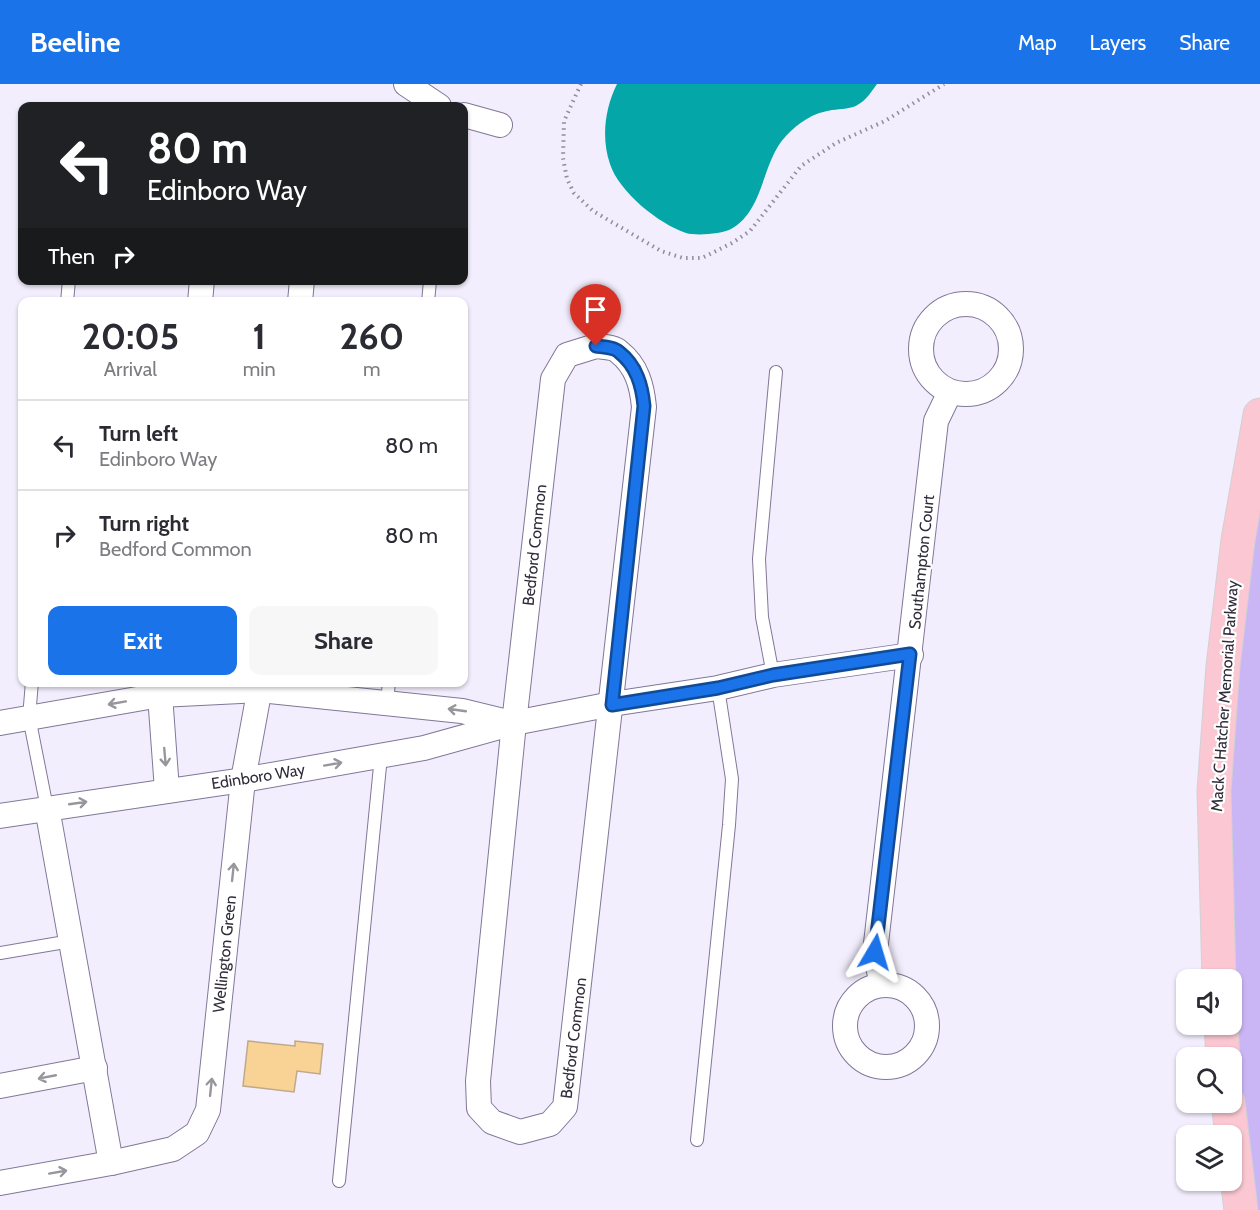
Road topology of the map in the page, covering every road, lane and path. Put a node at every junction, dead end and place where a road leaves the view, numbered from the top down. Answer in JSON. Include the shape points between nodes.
{"nodes":[{"id":1,"x":406,"y":84,"type":"edge"},
{"id":2,"x":581,"y":84,"type":"edge"},
{"id":3,"x":944,"y":84,"type":"edge"},
{"id":4,"x":433,"y":102,"type":"edge"},
{"id":5,"x":468,"y":116,"type":"edge"},
{"id":6,"x":500,"y":125,"type":"dead end"},
{"id":7,"x":776,"y":372,"type":"dead end"},
{"id":8,"x":950,"y":392,"type":"dead end"},
{"id":9,"x":1260,"y":415,"type":"edge"},
{"id":10,"x":910,"y":654,"type":"junction"},
{"id":11,"x":773,"y":675,"type":"junction"},
{"id":12,"x":31,"y":687,"type":"edge"},
{"id":13,"x":227,"y":687,"type":"edge"},
{"id":14,"x":260,"y":687,"type":"edge"},
{"id":15,"x":281,"y":687,"type":"edge"},
{"id":16,"x":718,"y":688,"type":"junction"},
{"id":17,"x":160,"y":689,"type":"edge"},
{"id":18,"x":388,"y":692,"type":"edge"},
{"id":19,"x":612,"y":705,"type":"junction"},
{"id":20,"x":28,"y":717,"type":"junction"},
{"id":21,"x":0,"y":723,"type":"edge"},
{"id":22,"x":514,"y":723,"type":"junction"},
{"id":23,"x":381,"y":756,"type":"junction"},
{"id":24,"x":243,"y":780,"type":"junction"},
{"id":25,"x":167,"y":790,"type":"junction"},
{"id":26,"x":47,"y":807,"type":"junction"},
{"id":27,"x":0,"y":816,"type":"edge"},
{"id":28,"x":71,"y":941,"type":"junction"},
{"id":29,"x":0,"y":953,"type":"edge"},
{"id":30,"x":1219,"y":969,"type":"edge"},
{"id":31,"x":882,"y":985,"type":"dead end"},
{"id":32,"x":95,"y":1068,"type":"junction"},
{"id":33,"x":0,"y":1086,"type":"edge"},
{"id":34,"x":1229,"y":1113,"type":"edge"},
{"id":35,"x":697,"y":1140,"type":"dead end"},
{"id":36,"x":111,"y":1163,"type":"junction"},
{"id":37,"x":0,"y":1182,"type":"edge"},
{"id":38,"x":339,"y":1182,"type":"dead end"},
{"id":39,"x":1241,"y":1210,"type":"edge"}],
"edges":[{"from":1,"to":4,"type":"street"},
{"from":2,"to":3,"type":"path","via":[[564,121],[563,158],[573,193],[593,211],[661,251],[684,258],[702,258],[750,231],[801,166]]},
{"from":5,"to":6,"type":"street"},
{"from":7,"to":11,"type":"lane","via":[[759,559],[762,617]]},
{"from":8,"to":10,"type":"street","name":"Southampton Court","via":[[936,421]]},
{"from":9,"to":30,"type":"main road","name":"Mack C Hatcher Memorial Parkway","via":[[1238,540],[1222,678],[1214,791]]},
{"from":10,"to":11,"type":"street","name":"Edinboro Way"},
{"from":10,"to":31,"type":"street","name":"Southampton Court","via":[[875,952]]},
{"from":11,"to":16,"type":"street","name":"Edinboro Way"},
{"from":12,"to":20,"type":"lane"},
{"from":13,"to":17,"type":"street","name":"Edinboro Way"},
{"from":14,"to":24,"type":"street","name":"Wellington Green"},
{"from":15,"to":18,"type":"street","name":"Edinboro Way"},
{"from":16,"to":19,"type":"street","name":"Edinboro Way"},
{"from":16,"to":35,"type":"lane","via":[[732,779]]},
{"from":17,"to":20,"type":"street","name":"Edinboro Way","one_way":true},
{"from":17,"to":25,"type":"street","one_way":true},
{"from":22,"to":18,"type":"street","name":"Edinboro Way","one_way":true},
{"from":19,"to":22,"type":"street","name":"Edinboro Way"},
{"from":19,"to":22,"type":"street","name":"Bedford Common","via":[[644,406],[641,382],[631,366],[618,350],[596,346],[567,355],[552,379]]},
{"from":19,"to":22,"type":"street","name":"Bedford Common","via":[[565,1107],[550,1124],[520,1132],[492,1122],[479,1108],[478,1081]]},
{"from":20,"to":21,"type":"street","name":"Edinboro Way"},
{"from":20,"to":26,"type":"lane"},
{"from":22,"to":23,"type":"street","name":"Edinboro Way"},
{"from":24,"to":23,"type":"street","name":"Edinboro Way","one_way":true},
{"from":23,"to":38,"type":"lane"},
{"from":24,"to":25,"type":"street","name":"Edinboro Way"},
{"from":36,"to":24,"type":"street","name":"Wellington Green","one_way":true,"via":[[173,1149],[197,1133],[208,1110]]},
{"from":26,"to":25,"type":"street","name":"Edinboro Way","one_way":true},
{"from":26,"to":27,"type":"street","name":"Edinboro Way"},
{"from":26,"to":28,"type":"street"},
{"from":28,"to":29,"type":"lane"},
{"from":28,"to":32,"type":"street"},
{"from":32,"to":33,"type":"street","one_way":true},
{"from":32,"to":36,"type":"street"},
{"from":34,"to":39,"type":"main road"},
{"from":37,"to":36,"type":"street","name":"Wellington Green","one_way":true}]}
